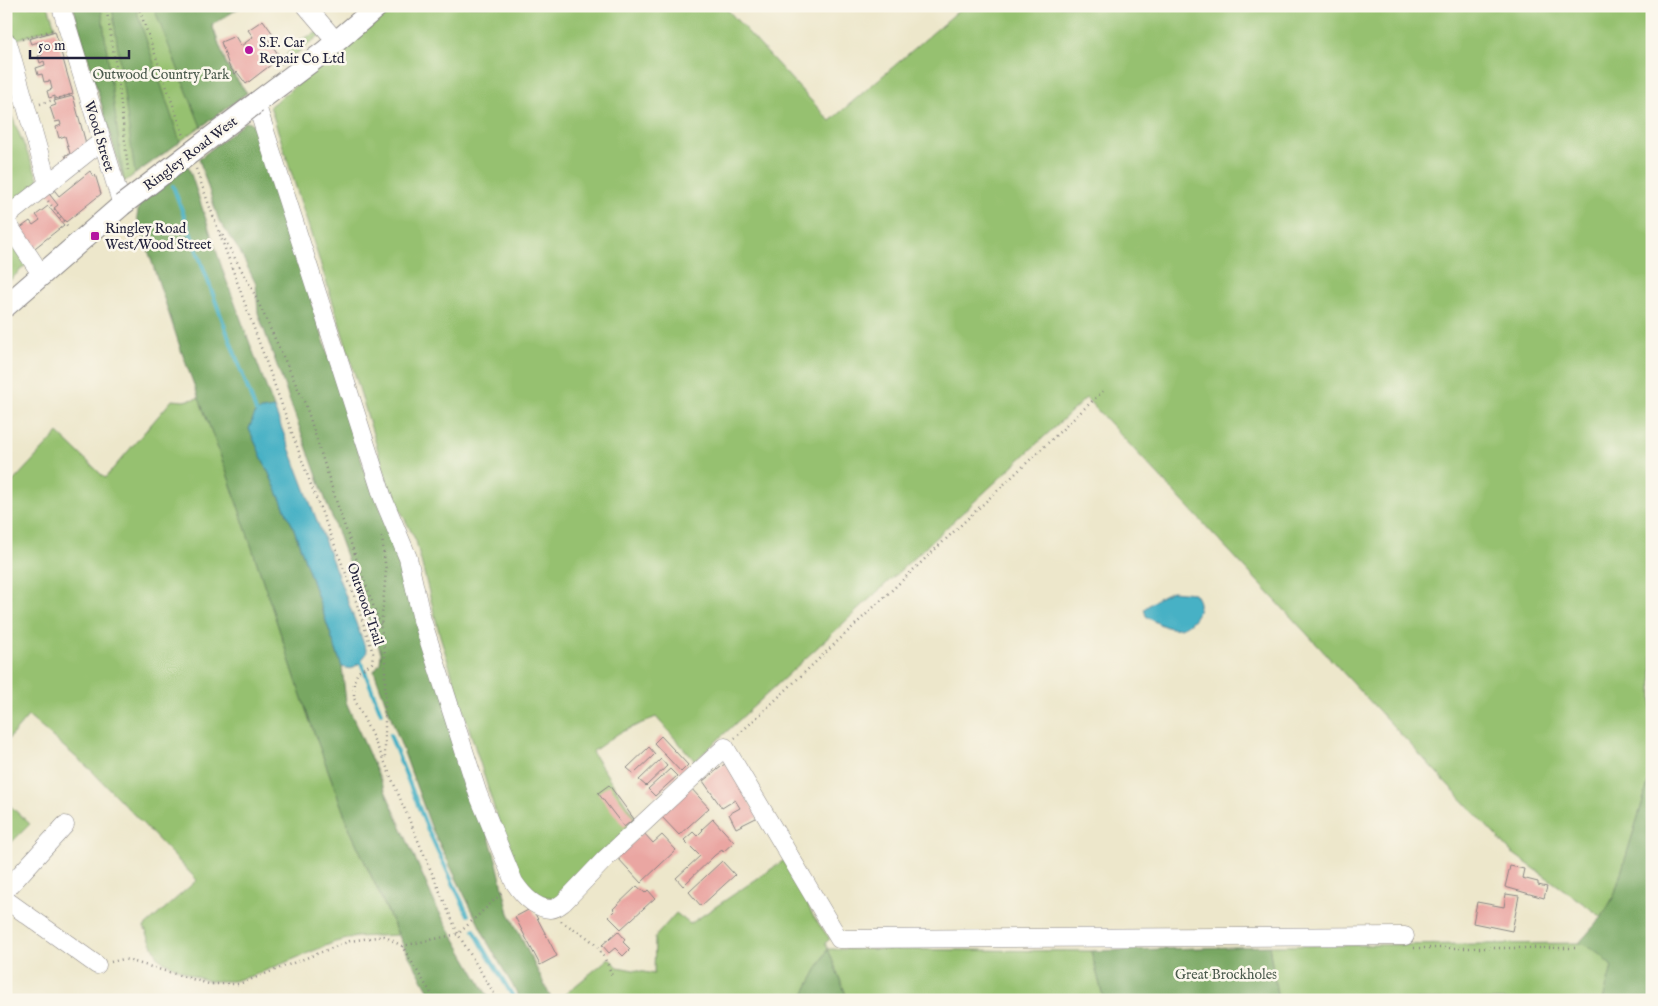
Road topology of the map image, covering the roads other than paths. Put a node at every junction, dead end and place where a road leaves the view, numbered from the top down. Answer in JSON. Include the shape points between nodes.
{"nodes":[{"id":1,"x":306,"y":6,"type":"edge"},
{"id":2,"x":378,"y":6,"type":"edge"},
{"id":3,"x":64,"y":18,"type":"road end"},
{"id":4,"x":336,"y":41,"type":"junction"},
{"id":5,"x":8,"y":43,"type":"road end"},
{"id":6,"x":256,"y":103,"type":"junction"},
{"id":7,"x":102,"y":141,"type":"junction"},
{"id":8,"x":44,"y":187,"type":"junction"},
{"id":9,"x":122,"y":204,"type":"junction"},
{"id":10,"x":6,"y":217,"type":"edge"},
{"id":11,"x":6,"y":221,"type":"edge"},
{"id":12,"x":41,"y":274,"type":"junction"},
{"id":13,"x":6,"y":306,"type":"edge"},
{"id":14,"x":65,"y":825,"type":"dead end"},
{"id":15,"x":6,"y":890,"type":"edge"},
{"id":16,"x":6,"y":900,"type":"edge"},
{"id":17,"x":1405,"y":936,"type":"dead end"},
{"id":18,"x":97,"y":965,"type":"road end"}],
"edges":[{"from":1,"to":4,"type":"street"},
{"from":2,"to":4,"type":"main road","name":"Ringley Road West"},
{"from":3,"to":7,"type":"street","name":"Wood Street"},
{"from":4,"to":6,"type":"main road","name":"Ringley Road West"},
{"from":5,"to":8,"type":"street"},
{"from":6,"to":9,"type":"main road","name":"Ringley Road West","bridge":true},
{"from":6,"to":17,"type":"street","via":[[383,498],[408,558],[422,620],[478,794],[514,882],[530,901],[550,909],[564,902],[606,858],[725,747],[839,940]]},
{"from":7,"to":8,"type":"street"},
{"from":7,"to":9,"type":"street","name":"Wood Street"},
{"from":8,"to":10,"type":"street"},
{"from":9,"to":12,"type":"main road","name":"Ringley Road West"},
{"from":11,"to":12,"type":"street"},
{"from":12,"to":13,"type":"main road","name":"Ringley Road West"},
{"from":14,"to":15,"type":"street"},
{"from":16,"to":18,"type":"street"}]}
